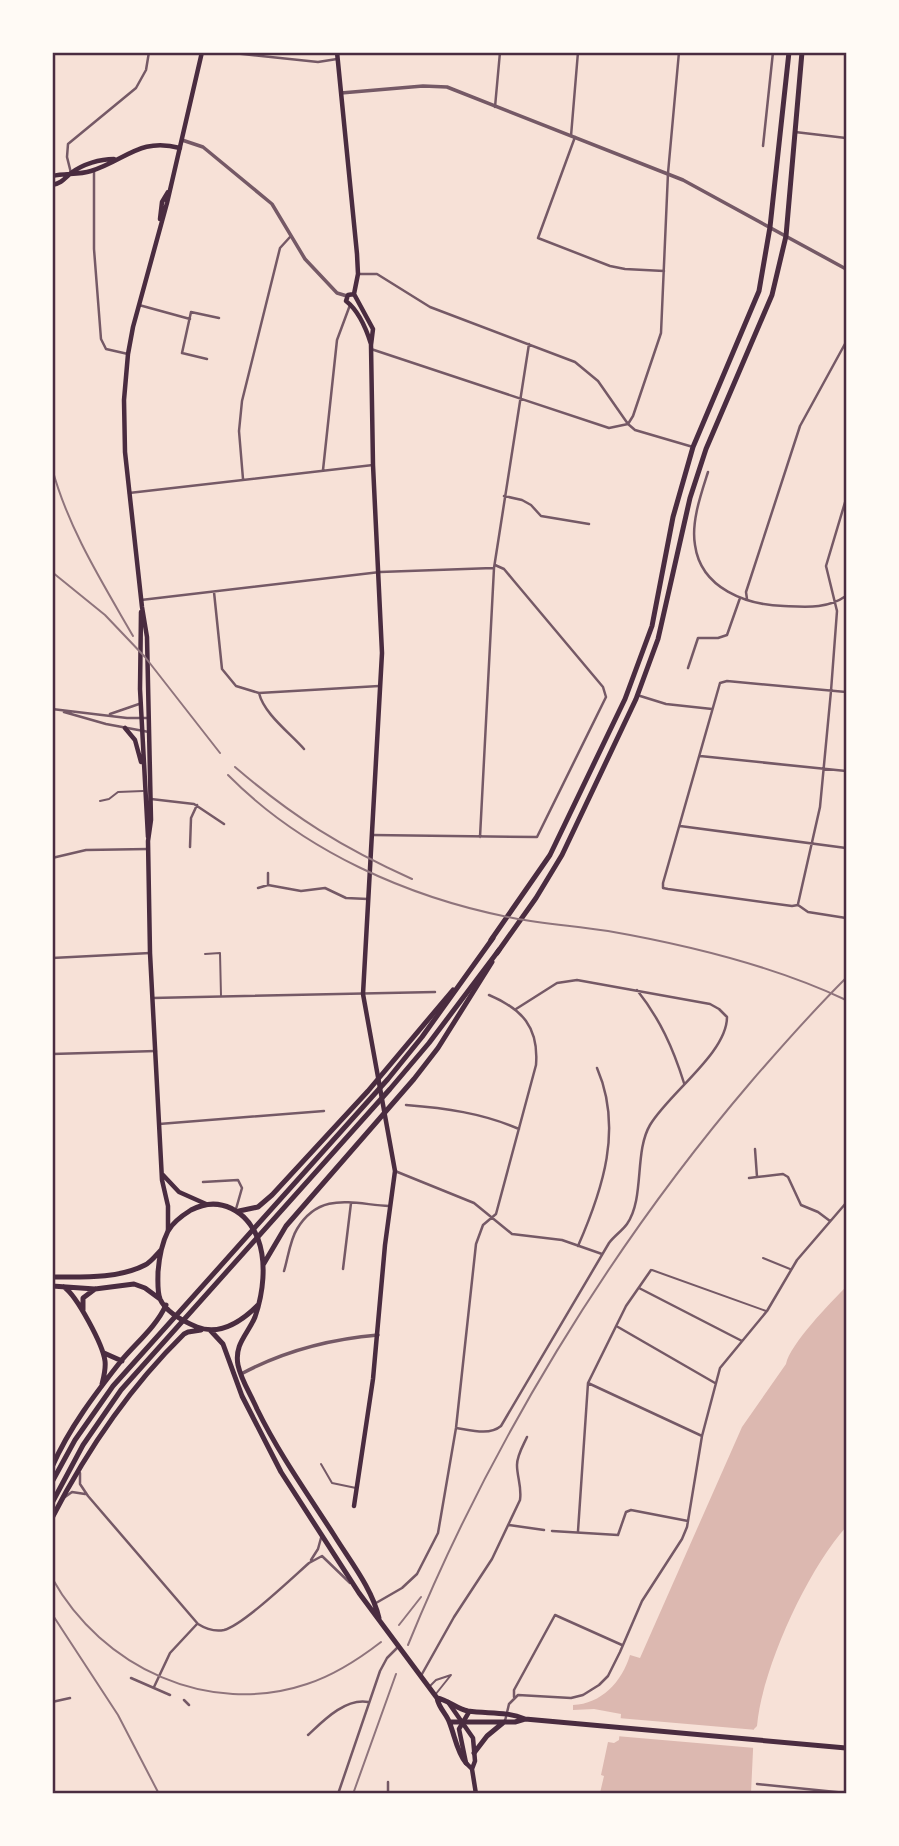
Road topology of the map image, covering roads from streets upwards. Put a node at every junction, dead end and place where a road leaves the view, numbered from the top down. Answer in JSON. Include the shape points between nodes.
{"nodes":[{"id":1,"x":149,"y":52,"type":"edge"},
{"id":2,"x":202,"y":52,"type":"edge"},
{"id":3,"x":224,"y":52,"type":"edge"},
{"id":4,"x":500,"y":52,"type":"edge"},
{"id":5,"x":579,"y":52,"type":"edge"},
{"id":6,"x":680,"y":52,"type":"edge"},
{"id":7,"x":772,"y":52,"type":"edge"},
{"id":8,"x":789,"y":52,"type":"edge"},
{"id":9,"x":802,"y":52,"type":"edge"},
{"id":10,"x":337,"y":56,"type":"edge"},
{"id":11,"x":341,"y":93,"type":"junction"},
{"id":12,"x":495,"y":107,"type":"junction"},
{"id":13,"x":794,"y":132,"type":"junction"},
{"id":14,"x":573,"y":136,"type":"junction"},
{"id":15,"x":846,"y":138,"type":"edge"},
{"id":16,"x":182,"y":140,"type":"junction"},
{"id":17,"x":763,"y":146,"type":"dead end"},
{"id":18,"x":180,"y":148,"type":"junction"},
{"id":19,"x":115,"y":159,"type":"junction"},
{"id":20,"x":94,"y":170,"type":"junction"},
{"id":21,"x":71,"y":173,"type":"junction"},
{"id":22,"x":668,"y":173,"type":"junction"},
{"id":23,"x":52,"y":176,"type":"edge"},
{"id":24,"x":52,"y":185,"type":"edge"},
{"id":25,"x":769,"y":227,"type":"junction"},
{"id":26,"x":786,"y":236,"type":"junction"},
{"id":27,"x":290,"y":237,"type":"junction"},
{"id":28,"x":846,"y":269,"type":"edge"},
{"id":29,"x":664,"y":271,"type":"junction"},
{"id":30,"x":358,"y":274,"type":"junction"},
{"id":31,"x":354,"y":294,"type":"junction"},
{"id":32,"x":347,"y":296,"type":"junction"},
{"id":33,"x":353,"y":304,"type":"junction"},
{"id":34,"x":139,"y":305,"type":"junction"},
{"id":35,"x":219,"y":318,"type":"dead end"},
{"id":36,"x":190,"y":319,"type":"junction"},
{"id":37,"x":846,"y":342,"type":"edge"},
{"id":38,"x":530,"y":344,"type":"junction"},
{"id":39,"x":371,"y":347,"type":"junction"},
{"id":40,"x":128,"y":354,"type":"junction"},
{"id":41,"x":207,"y":359,"type":"dead end"},
{"id":42,"x":520,"y":398,"type":"junction"},
{"id":43,"x":628,"y":424,"type":"junction"},
{"id":44,"x":693,"y":447,"type":"junction"},
{"id":45,"x":373,"y":465,"type":"junction"},
{"id":46,"x":323,"y":470,"type":"junction"},
{"id":47,"x":708,"y":472,"type":"dead end"},
{"id":48,"x":243,"y":479,"type":"junction"},
{"id":49,"x":129,"y":493,"type":"junction"},
{"id":50,"x":504,"y":496,"type":"junction"},
{"id":51,"x":846,"y":499,"type":"edge"},
{"id":52,"x":589,"y":524,"type":"dead end"},
{"id":53,"x":495,"y":567,"type":"junction"},
{"id":54,"x":380,"y":572,"type":"junction"},
{"id":55,"x":214,"y":592,"type":"junction"},
{"id":56,"x":846,"y":596,"type":"edge"},
{"id":57,"x":740,"y":598,"type":"junction"},
{"id":58,"x":747,"y":599,"type":"junction"},
{"id":59,"x":141,"y":600,"type":"junction"},
{"id":60,"x":835,"y":603,"type":"junction"},
{"id":61,"x":142,"y":607,"type":"junction"},
{"id":62,"x":688,"y":668,"type":"dead end"},
{"id":63,"x":379,"y":686,"type":"junction"},
{"id":64,"x":831,"y":691,"type":"junction"},
{"id":65,"x":846,"y":692,"type":"edge"},
{"id":66,"x":259,"y":693,"type":"junction"},
{"id":67,"x":636,"y":697,"type":"junction"},
{"id":68,"x":141,"y":702,"type":"junction"},
{"id":69,"x":52,"y":709,"type":"edge"},
{"id":70,"x":712,"y":709,"type":"junction"},
{"id":71,"x":58,"y":710,"type":"junction"},
{"id":72,"x":110,"y":715,"type":"junction"},
{"id":73,"x":149,"y":718,"type":"junction"},
{"id":74,"x":141,"y":719,"type":"junction"},
{"id":75,"x":125,"y":729,"type":"junction"},
{"id":76,"x":142,"y":731,"type":"junction"},
{"id":77,"x":149,"y":732,"type":"junction"},
{"id":78,"x":304,"y":749,"type":"dead end"},
{"id":79,"x":698,"y":756,"type":"junction"},
{"id":80,"x":824,"y":768,"type":"junction"},
{"id":81,"x":143,"y":769,"type":"junction"},
{"id":82,"x":846,"y":771,"type":"edge"},
{"id":83,"x":151,"y":799,"type":"junction"},
{"id":84,"x":197,"y":805,"type":"junction"},
{"id":85,"x":224,"y":824,"type":"dead end"},
{"id":86,"x":679,"y":826,"type":"junction"},
{"id":87,"x":372,"y":835,"type":"junction"},
{"id":88,"x":480,"y":838,"type":"junction"},
{"id":89,"x":148,"y":841,"type":"junction"},
{"id":90,"x":811,"y":844,"type":"junction"},
{"id":91,"x":190,"y":847,"type":"dead end"},
{"id":92,"x":846,"y":848,"type":"edge"},
{"id":93,"x":148,"y":849,"type":"junction"},
{"id":94,"x":52,"y":858,"type":"edge"},
{"id":95,"x":268,"y":873,"type":"dead end"},
{"id":96,"x":268,"y":885,"type":"junction"},
{"id":97,"x":258,"y":888,"type":"dead end"},
{"id":98,"x":368,"y":899,"type":"junction"},
{"id":99,"x":797,"y":905,"type":"junction"},
{"id":100,"x":846,"y":918,"type":"edge"},
{"id":101,"x":493,"y":938,"type":"junction"},
{"id":102,"x":499,"y":950,"type":"junction"},
{"id":103,"x":150,"y":953,"type":"junction"},
{"id":104,"x":52,"y":958,"type":"edge"},
{"id":105,"x":636,"y":989,"type":"junction"},
{"id":106,"x":435,"y":992,"type":"dead end"},
{"id":107,"x":363,"y":994,"type":"junction"},
{"id":108,"x":489,"y":995,"type":"dead end"},
{"id":109,"x":152,"y":998,"type":"junction"},
{"id":110,"x":516,"y":1009,"type":"junction"},
{"id":111,"x":156,"y":1051,"type":"junction"},
{"id":112,"x":52,"y":1054,"type":"edge"},
{"id":113,"x":597,"y":1068,"type":"dead end"},
{"id":114,"x":684,"y":1083,"type":"junction"},
{"id":115,"x":406,"y":1105,"type":"dead end"},
{"id":116,"x":324,"y":1111,"type":"dead end"},
{"id":117,"x":159,"y":1124,"type":"junction"},
{"id":118,"x":519,"y":1129,"type":"junction"},
{"id":119,"x":755,"y":1149,"type":"dead end"},
{"id":120,"x":395,"y":1171,"type":"junction"},
{"id":121,"x":162,"y":1175,"type":"junction"},
{"id":122,"x":757,"y":1177,"type":"junction"},
{"id":123,"x":749,"y":1178,"type":"dead end"},
{"id":124,"x":203,"y":1182,"type":"dead end"},
{"id":125,"x":351,"y":1203,"type":"junction"},
{"id":126,"x":846,"y":1203,"type":"edge"},
{"id":127,"x":206,"y":1204,"type":"junction"},
{"id":128,"x":389,"y":1206,"type":"junction"},
{"id":129,"x":238,"y":1210,"type":"junction"},
{"id":130,"x":494,"y":1217,"type":"junction"},
{"id":131,"x":830,"y":1221,"type":"junction"},
{"id":132,"x":168,"y":1231,"type":"junction"},
{"id":133,"x":578,"y":1246,"type":"junction"},
{"id":134,"x":163,"y":1247,"type":"junction"},
{"id":135,"x":602,"y":1254,"type":"junction"},
{"id":136,"x":263,"y":1265,"type":"junction"},
{"id":137,"x":343,"y":1269,"type":"dead end"},
{"id":138,"x":650,"y":1270,"type":"road end"},
{"id":139,"x":284,"y":1271,"type":"dead end"},
{"id":140,"x":52,"y":1277,"type":"edge"},
{"id":141,"x":52,"y":1286,"type":"edge"},
{"id":142,"x":64,"y":1287,"type":"junction"},
{"id":143,"x":639,"y":1288,"type":"junction"},
{"id":144,"x":95,"y":1289,"type":"junction"},
{"id":145,"x":160,"y":1299,"type":"junction"},
{"id":146,"x":258,"y":1305,"type":"junction"},
{"id":147,"x":166,"y":1306,"type":"junction"},
{"id":148,"x":83,"y":1310,"type":"junction"},
{"id":149,"x":617,"y":1327,"type":"junction"},
{"id":150,"x":207,"y":1330,"type":"junction"},
{"id":151,"x":378,"y":1335,"type":"junction"},
{"id":152,"x":742,"y":1341,"type":"junction"},
{"id":153,"x":104,"y":1353,"type":"junction"},
{"id":154,"x":122,"y":1361,"type":"junction"},
{"id":155,"x":241,"y":1374,"type":"junction"},
{"id":156,"x":588,"y":1383,"type":"junction"},
{"id":157,"x":715,"y":1383,"type":"junction"},
{"id":158,"x":102,"y":1387,"type":"junction"},
{"id":159,"x":456,"y":1428,"type":"junction"},
{"id":160,"x":702,"y":1436,"type":"junction"},
{"id":161,"x":527,"y":1437,"type":"dead end"},
{"id":162,"x":52,"y":1467,"type":"edge"},
{"id":163,"x":81,"y":1468,"type":"junction"},
{"id":164,"x":52,"y":1482,"type":"edge"},
{"id":165,"x":88,"y":1496,"type":"junction"},
{"id":166,"x":62,"y":1500,"type":"junction"},
{"id":167,"x":52,"y":1503,"type":"edge"},
{"id":168,"x":354,"y":1506,"type":"dead end"},
{"id":169,"x":52,"y":1518,"type":"edge"},
{"id":170,"x":688,"y":1521,"type":"junction"},
{"id":171,"x":509,"y":1525,"type":"junction"},
{"id":172,"x":544,"y":1530,"type":"dead end"},
{"id":173,"x":552,"y":1531,"type":"dead end"},
{"id":174,"x":578,"y":1531,"type":"junction"},
{"id":175,"x":321,"y":1533,"type":"junction"},
{"id":176,"x":309,"y":1563,"type":"junction"},
{"id":177,"x":359,"y":1593,"type":"junction"},
{"id":178,"x":378,"y":1602,"type":"junction"},
{"id":179,"x":380,"y":1620,"type":"junction"},
{"id":180,"x":198,"y":1624,"type":"junction"},
{"id":181,"x":622,"y":1645,"type":"junction"},
{"id":182,"x":398,"y":1647,"type":"junction"},
{"id":183,"x":420,"y":1677,"type":"junction"},
{"id":184,"x":131,"y":1678,"type":"dead end"},
{"id":185,"x":154,"y":1686,"type":"junction"},
{"id":186,"x":170,"y":1695,"type":"dead end"},
{"id":187,"x":514,"y":1696,"type":"junction"},
{"id":188,"x":436,"y":1697,"type":"junction"},
{"id":189,"x":70,"y":1698,"type":"dead end"},
{"id":190,"x":184,"y":1700,"type":"dead end"},
{"id":191,"x":52,"y":1702,"type":"edge"},
{"id":192,"x":368,"y":1702,"type":"junction"},
{"id":193,"x":448,"y":1702,"type":"junction"},
{"id":194,"x":189,"y":1704,"type":"dead end"},
{"id":195,"x":507,"y":1710,"type":"junction"},
{"id":196,"x":470,"y":1711,"type":"junction"},
{"id":197,"x":525,"y":1719,"type":"junction"},
{"id":198,"x":450,"y":1722,"type":"junction"},
{"id":199,"x":462,"y":1722,"type":"junction"},
{"id":200,"x":504,"y":1722,"type":"junction"},
{"id":201,"x":308,"y":1735,"type":"dead end"},
{"id":202,"x":846,"y":1748,"type":"edge"},
{"id":203,"x":474,"y":1753,"type":"junction"},
{"id":204,"x":466,"y":1763,"type":"junction"},
{"id":205,"x":472,"y":1769,"type":"junction"},
{"id":206,"x":388,"y":1782,"type":"dead end"},
{"id":207,"x":757,"y":1784,"type":"dead end"},
{"id":208,"x":805,"y":1792,"type":"edge"},
{"id":209,"x":846,"y":1793,"type":"edge"},
{"id":210,"x":338,"y":1794,"type":"edge"},
{"id":211,"x":388,"y":1794,"type":"edge"},
{"id":212,"x":476,"y":1794,"type":"edge"}],
"edges":[{"from":1,"to":21,"type":"street","via":[[136,88],[68,144]]},
{"from":2,"to":16,"type":"main road"},
{"from":3,"to":10,"type":"street","via":[[318,62]]},
{"from":4,"to":12,"type":"street"},
{"from":5,"to":14,"type":"street"},
{"from":6,"to":22,"type":"street"},
{"from":7,"to":17,"type":"street"},
{"from":8,"to":25,"type":"highway"},
{"from":9,"to":13,"type":"highway"},
{"from":10,"to":11,"type":"main road"},
{"from":11,"to":12,"type":"street","via":[[436,86]]},
{"from":11,"to":30,"type":"main road"},
{"from":12,"to":14,"type":"street"},
{"from":13,"to":15,"type":"street"},
{"from":13,"to":26,"type":"highway"},
{"from":14,"to":22,"type":"street"},
{"from":14,"to":29,"type":"street","via":[[538,238],[610,266]]},
{"from":16,"to":18,"type":"main road"},
{"from":16,"to":27,"type":"street","via":[[201,146],[272,204]]},
{"from":18,"to":19,"type":"main road","via":[[153,145]]},
{"from":18,"to":34,"type":"main road","via":[[160,209],[161,223]]},
{"from":19,"to":20,"type":"main road"},
{"from":19,"to":21,"type":"main road"},
{"from":20,"to":21,"type":"main road"},
{"from":20,"to":40,"type":"street","via":[[101,339],[106,349]]},
{"from":21,"to":23,"type":"main road"},
{"from":21,"to":24,"type":"main road"},
{"from":22,"to":25,"type":"street"},
{"from":22,"to":29,"type":"street"},
{"from":25,"to":26,"type":"street"},
{"from":25,"to":44,"type":"highway","via":[[755,303]]},
{"from":26,"to":28,"type":"street"},
{"from":26,"to":67,"type":"highway","via":[[772,295],[694,485],[658,639]]},
{"from":27,"to":32,"type":"street","via":[[337,293]]},
{"from":27,"to":48,"type":"street","via":[[280,248],[245,386],[239,431]]},
{"from":29,"to":43,"type":"street","via":[[660,341]]},
{"from":30,"to":31,"type":"main road"},
{"from":30,"to":38,"type":"street","via":[[377,274],[430,307]]},
{"from":31,"to":32,"type":"main road"},
{"from":31,"to":33,"type":"main road"},
{"from":32,"to":33,"type":"main road","via":[[346,301]]},
{"from":33,"to":39,"type":"main road","via":[[373,329]]},
{"from":33,"to":46,"type":"street","via":[[337,340]]},
{"from":34,"to":36,"type":"street"},
{"from":34,"to":40,"type":"main road"},
{"from":35,"to":36,"type":"street","via":[[191,312]]},
{"from":36,"to":41,"type":"street","via":[[182,353]]},
{"from":37,"to":58,"type":"street","via":[[800,426]]},
{"from":38,"to":42,"type":"street"},
{"from":38,"to":43,"type":"street","via":[[585,368]]},
{"from":39,"to":42,"type":"street"},
{"from":39,"to":45,"type":"main road"},
{"from":40,"to":49,"type":"main road","via":[[124,422]]},
{"from":42,"to":43,"type":"street","via":[[609,428]]},
{"from":42,"to":50,"type":"street"},
{"from":43,"to":44,"type":"street"},
{"from":44,"to":101,"type":"highway","via":[[673,517],[652,626],[625,699],[550,855]]},
{"from":45,"to":46,"type":"street"},
{"from":45,"to":54,"type":"main road"},
{"from":46,"to":48,"type":"street"},
{"from":47,"to":57,"type":"street","via":[[695,528],[698,557],[718,586]]},
{"from":48,"to":49,"type":"street"},
{"from":49,"to":59,"type":"main road"},
{"from":50,"to":52,"type":"street","via":[[522,500],[541,516]]},
{"from":50,"to":53,"type":"street"},
{"from":51,"to":60,"type":"street","via":[[827,566]]},
{"from":53,"to":54,"type":"street"},
{"from":53,"to":88,"type":"street"},
{"from":53,"to":88,"type":"street","via":[[504,569],[607,692],[537,837]]},
{"from":54,"to":55,"type":"street"},
{"from":54,"to":63,"type":"main road"},
{"from":55,"to":59,"type":"street"},
{"from":55,"to":66,"type":"street","via":[[222,669],[236,686]]},
{"from":56,"to":60,"type":"street"},
{"from":57,"to":58,"type":"street"},
{"from":57,"to":62,"type":"street","via":[[727,635],[698,638]]},
{"from":58,"to":60,"type":"street","via":[[784,606]]},
{"from":59,"to":61,"type":"main road"},
{"from":60,"to":64,"type":"street"},
{"from":61,"to":68,"type":"main road"},
{"from":61,"to":73,"type":"main road"},
{"from":63,"to":66,"type":"street"},
{"from":63,"to":87,"type":"main road"},
{"from":64,"to":65,"type":"street"},
{"from":64,"to":70,"type":"street","via":[[721,682]]},
{"from":64,"to":80,"type":"street"},
{"from":66,"to":78,"type":"street","via":[[261,702]]},
{"from":67,"to":70,"type":"street"},
{"from":67,"to":102,"type":"highway","via":[[562,855]]},
{"from":68,"to":72,"type":"street"},
{"from":68,"to":74,"type":"main road"},
{"from":69,"to":71,"type":"street"},
{"from":70,"to":79,"type":"street"},
{"from":71,"to":72,"type":"street"},
{"from":71,"to":75,"type":"street"},
{"from":72,"to":74,"type":"street"},
{"from":73,"to":74,"type":"street"},
{"from":73,"to":77,"type":"main road"},
{"from":74,"to":76,"type":"main road"},
{"from":75,"to":76,"type":"street"},
{"from":75,"to":81,"type":"main road","via":[[135,740]]},
{"from":76,"to":77,"type":"street"},
{"from":76,"to":81,"type":"main road"},
{"from":77,"to":83,"type":"main road"},
{"from":79,"to":80,"type":"street"},
{"from":79,"to":86,"type":"street"},
{"from":80,"to":82,"type":"street"},
{"from":80,"to":90,"type":"street"},
{"from":81,"to":89,"type":"main road"},
{"from":83,"to":84,"type":"street"},
{"from":83,"to":89,"type":"main road"},
{"from":84,"to":85,"type":"street"},
{"from":84,"to":91,"type":"street","via":[[191,818]]},
{"from":86,"to":90,"type":"street"},
{"from":86,"to":99,"type":"street","via":[[663,887]]},
{"from":87,"to":88,"type":"street"},
{"from":87,"to":98,"type":"main road"},
{"from":89,"to":93,"type":"main road"},
{"from":90,"to":92,"type":"street"},
{"from":90,"to":99,"type":"street"},
{"from":93,"to":94,"type":"street","via":[[86,849]]},
{"from":93,"to":103,"type":"main road"},
{"from":95,"to":96,"type":"street"},
{"from":96,"to":97,"type":"street"},
{"from":96,"to":98,"type":"street","via":[[301,891],[328,889],[346,898]]},
{"from":98,"to":107,"type":"main road"},
{"from":99,"to":100,"type":"street","via":[[808,912]]},
{"from":101,"to":129,"type":"highway","via":[[368,1091],[262,1204]]},
{"from":101,"to":164,"type":"highway","via":[[388,1079],[120,1378],[75,1440]]},
{"from":102,"to":136,"type":"highway","via":[[438,1048],[286,1226]]},
{"from":102,"to":167,"type":"highway","via":[[390,1090],[121,1390],[83,1445]]},
{"from":103,"to":104,"type":"street"},
{"from":103,"to":109,"type":"main road"},
{"from":105,"to":110,"type":"street","via":[[565,980]]},
{"from":105,"to":114,"type":"street","via":[[662,1024]]},
{"from":105,"to":114,"type":"street","via":[[710,1004],[727,1017],[721,1042]]},
{"from":106,"to":107,"type":"street"},
{"from":107,"to":109,"type":"street"},
{"from":107,"to":120,"type":"main road"},
{"from":108,"to":110,"type":"street"},
{"from":109,"to":111,"type":"main road"},
{"from":110,"to":118,"type":"street","via":[[533,1034],[537,1051]]},
{"from":111,"to":112,"type":"street"},
{"from":111,"to":117,"type":"main road"},
{"from":113,"to":133,"type":"street","via":[[605,1087],[610,1148]]},
{"from":114,"to":135,"type":"street","via":[[649,1126],[628,1223]]},
{"from":115,"to":118,"type":"street","via":[[467,1112]]},
{"from":116,"to":117,"type":"street"},
{"from":117,"to":121,"type":"main road"},
{"from":118,"to":130,"type":"street"},
{"from":119,"to":122,"type":"street"},
{"from":120,"to":128,"type":"main road"},
{"from":120,"to":130,"type":"street","via":[[474,1203]]},
{"from":121,"to":127,"type":"main road","via":[[176,1189]]},
{"from":121,"to":132,"type":"main road"},
{"from":122,"to":123,"type":"street"},
{"from":122,"to":131,"type":"street","via":[[788,1177],[802,1205]]},
{"from":124,"to":129,"type":"street","via":[[238,1180],[242,1188]]},
{"from":125,"to":128,"type":"street"},
{"from":125,"to":137,"type":"street"},
{"from":125,"to":139,"type":"street","via":[[325,1203],[316,1208],[296,1230]]},
{"from":126,"to":131,"type":"street"},
{"from":127,"to":129,"type":"highway"},
{"from":127,"to":132,"type":"highway","via":[[186,1213]]},
{"from":128,"to":151,"type":"main road"},
{"from":129,"to":136,"type":"highway","via":[[252,1226]]},
{"from":130,"to":133,"type":"street","via":[[512,1234]]},
{"from":130,"to":159,"type":"street","via":[[483,1225],[476,1244]]},
{"from":131,"to":152,"type":"street"},
{"from":132,"to":134,"type":"highway"},
{"from":133,"to":135,"type":"street"},
{"from":134,"to":140,"type":"highway","via":[[147,1264],[132,1269]]},
{"from":134,"to":145,"type":"highway"},
{"from":135,"to":159,"type":"street","via":[[500,1426],[487,1432]]},
{"from":136,"to":146,"type":"highway"},
{"from":138,"to":143,"type":"street"},
{"from":141,"to":142,"type":"highway"},
{"from":142,"to":144,"type":"highway"},
{"from":142,"to":148,"type":"highway"},
{"from":143,"to":149,"type":"street"},
{"from":143,"to":152,"type":"street"},
{"from":144,"to":145,"type":"highway","via":[[138,1285]]},
{"from":144,"to":148,"type":"highway","via":[[83,1298]]},
{"from":145,"to":147,"type":"highway"},
{"from":146,"to":150,"type":"highway","via":[[239,1322]]},
{"from":146,"to":155,"type":"highway","via":[[238,1349]]},
{"from":147,"to":150,"type":"highway","via":[[181,1319]]},
{"from":147,"to":154,"type":"highway"},
{"from":148,"to":153,"type":"highway"},
{"from":149,"to":156,"type":"street"},
{"from":149,"to":157,"type":"street"},
{"from":150,"to":163,"type":"highway","via":[[184,1335],[141,1382]]},
{"from":150,"to":175,"type":"highway","via":[[223,1344],[233,1377],[275,1463]]},
{"from":151,"to":155,"type":"street","via":[[340,1339]]},
{"from":151,"to":168,"type":"main road"},
{"from":152,"to":157,"type":"street","via":[[720,1368]]},
{"from":153,"to":154,"type":"highway"},
{"from":153,"to":158,"type":"highway"},
{"from":154,"to":158,"type":"highway"},
{"from":155,"to":178,"type":"highway","via":[[289,1469]]},
{"from":156,"to":160,"type":"street"},
{"from":156,"to":174,"type":"street"},
{"from":157,"to":160,"type":"street"},
{"from":158,"to":162,"type":"highway"},
{"from":159,"to":178,"type":"street","via":[[438,1533],[417,1574]]},
{"from":160,"to":170,"type":"street"},
{"from":161,"to":171,"type":"street","via":[[518,1457],[520,1500]]},
{"from":163,"to":165,"type":"street","via":[[80,1484]]},
{"from":163,"to":166,"type":"highway"},
{"from":165,"to":166,"type":"street","via":[[72,1492]]},
{"from":165,"to":180,"type":"street"},
{"from":166,"to":169,"type":"highway"},
{"from":170,"to":174,"type":"street","via":[[631,1510],[618,1535]]},
{"from":170,"to":181,"type":"street"},
{"from":171,"to":172,"type":"street"},
{"from":171,"to":183,"type":"street"},
{"from":173,"to":174,"type":"street"},
{"from":175,"to":176,"type":"street"},
{"from":175,"to":177,"type":"highway"},
{"from":176,"to":177,"type":"street","via":[[325,1557]]},
{"from":176,"to":180,"type":"street","via":[[234,1626],[218,1630]]},
{"from":177,"to":179,"type":"highway"},
{"from":178,"to":179,"type":"highway"},
{"from":179,"to":182,"type":"highway"},
{"from":180,"to":185,"type":"street","via":[[170,1653]]},
{"from":181,"to":187,"type":"street","via":[[608,1676],[583,1695]]},
{"from":181,"to":187,"type":"street","via":[[555,1615]]},
{"from":182,"to":183,"type":"highway"},
{"from":182,"to":192,"type":"street","via":[[381,1668]]},
{"from":183,"to":188,"type":"highway"},
{"from":184,"to":185,"type":"street"},
{"from":185,"to":186,"type":"street"},
{"from":187,"to":195,"type":"street"},
{"from":188,"to":193,"type":"highway"},
{"from":188,"to":198,"type":"highway"},
{"from":189,"to":191,"type":"street"},
{"from":190,"to":194,"type":"street"},
{"from":192,"to":201,"type":"street","via":[[331,1714]]},
{"from":192,"to":210,"type":"street"},
{"from":193,"to":196,"type":"highway"},
{"from":193,"to":199,"type":"main road"},
{"from":195,"to":196,"type":"highway"},
{"from":195,"to":197,"type":"highway"},
{"from":195,"to":200,"type":"street"},
{"from":196,"to":199,"type":"main road"},
{"from":197,"to":200,"type":"highway"},
{"from":197,"to":202,"type":"highway"},
{"from":198,"to":199,"type":"highway"},
{"from":198,"to":204,"type":"highway"},
{"from":199,"to":200,"type":"highway"},
{"from":199,"to":203,"type":"main road","via":[[473,1738]]},
{"from":199,"to":204,"type":"main road","via":[[459,1729]]},
{"from":200,"to":203,"type":"highway"},
{"from":203,"to":205,"type":"main road"},
{"from":204,"to":205,"type":"main road"},
{"from":205,"to":212,"type":"main road"},
{"from":206,"to":211,"type":"street"},
{"from":207,"to":208,"type":"street"},
{"from":208,"to":209,"type":"street"}]}
